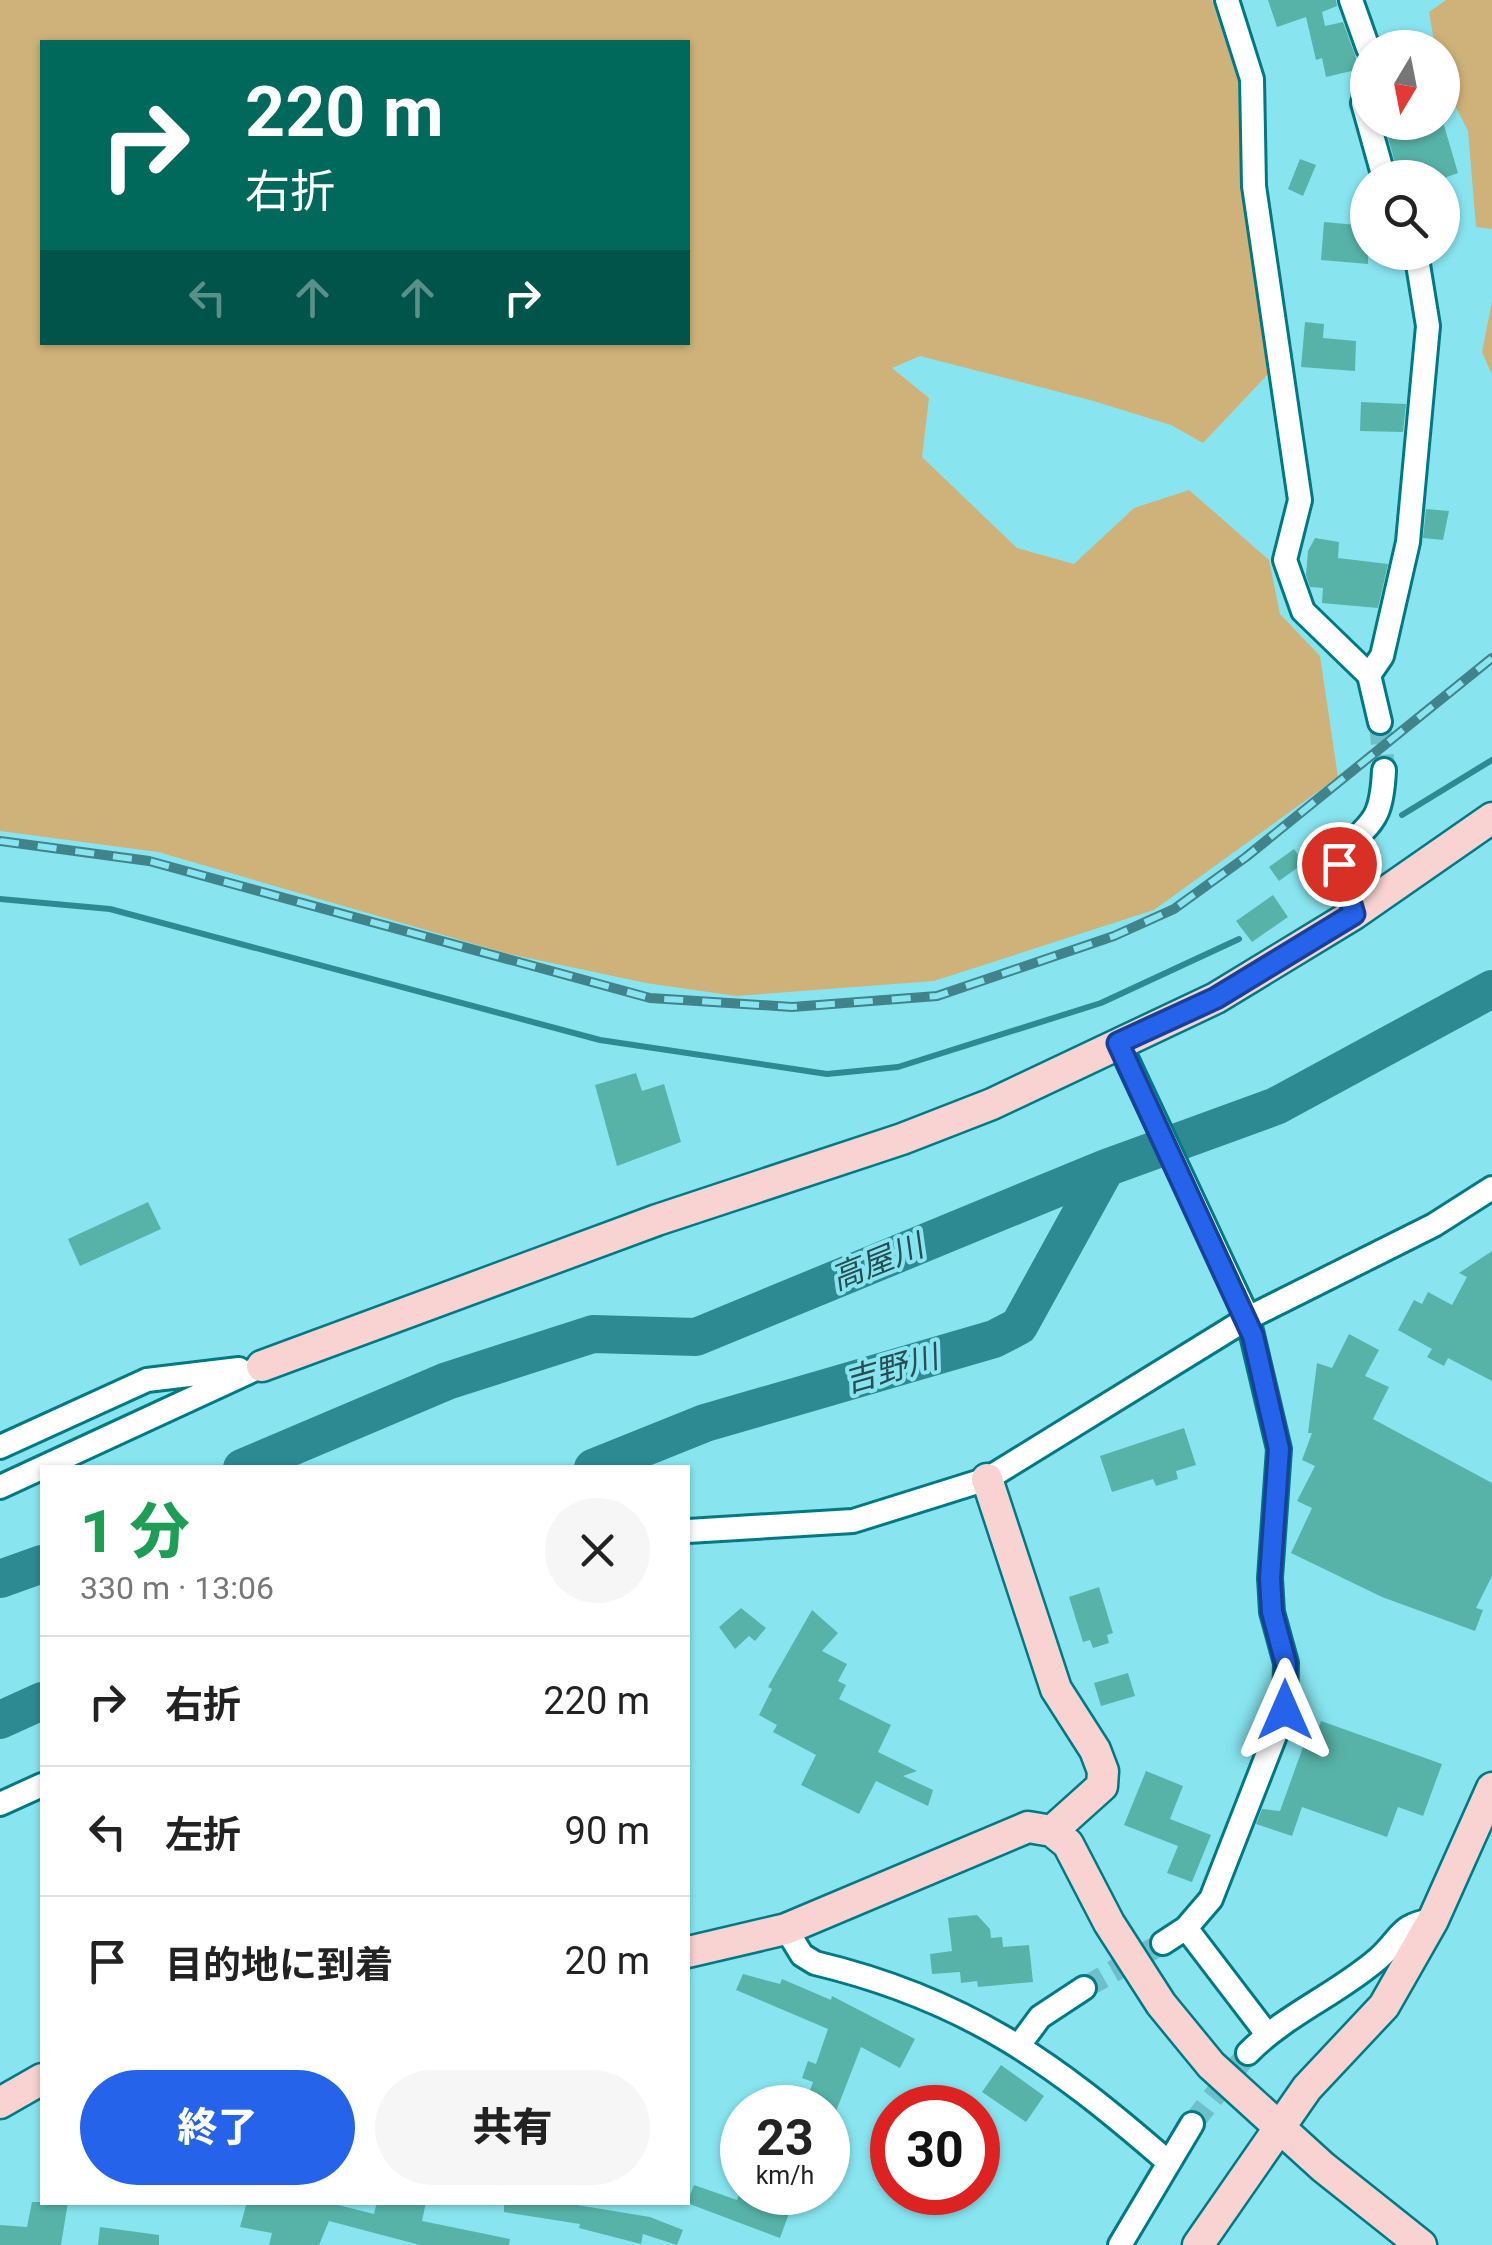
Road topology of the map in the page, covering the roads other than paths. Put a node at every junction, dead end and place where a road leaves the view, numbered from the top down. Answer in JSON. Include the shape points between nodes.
{"nodes":[{"id":1,"x":1227,"y":0,"type":"edge"},
{"id":2,"x":1351,"y":0,"type":"edge"},
{"id":3,"x":1362,"y":30,"type":"edge"},
{"id":4,"x":1419,"y":270,"type":"edge"},
{"id":5,"x":1369,"y":675,"type":"junction"},
{"id":6,"x":1380,"y":722,"type":"tunnel mouth"},
{"id":7,"x":1384,"y":770,"type":"tunnel mouth"},
{"id":8,"x":1492,"y":818,"type":"edge"},
{"id":9,"x":1354,"y":914,"type":"junction"},
{"id":10,"x":1118,"y":1043,"type":"junction"},
{"id":11,"x":1492,"y":1188,"type":"edge"},
{"id":12,"x":1246,"y":1314,"type":"junction"},
{"id":13,"x":262,"y":1366,"type":"junction"},
{"id":14,"x":0,"y":1447,"type":"edge"},
{"id":15,"x":48,"y":1465,"type":"edge"},
{"id":16,"x":40,"y":1469,"type":"edge"},
{"id":17,"x":987,"y":1480,"type":"junction"},
{"id":18,"x":0,"y":1487,"type":"edge"},
{"id":19,"x":690,"y":1531,"type":"edge"},
{"id":20,"x":40,"y":1786,"type":"edge"},
{"id":21,"x":1492,"y":1788,"type":"edge"},
{"id":22,"x":0,"y":1804,"type":"edge"},
{"id":23,"x":1052,"y":1831,"type":"junction"},
{"id":24,"x":1433,"y":1920,"type":"junction"},
{"id":25,"x":1186,"y":1928,"type":"junction"},
{"id":26,"x":786,"y":1929,"type":"junction"},
{"id":27,"x":1163,"y":1943,"type":"tunnel mouth"},
{"id":28,"x":690,"y":1952,"type":"edge"},
{"id":29,"x":1084,"y":1988,"type":"tunnel mouth"},
{"id":30,"x":1266,"y":2034,"type":"junction"},
{"id":31,"x":1020,"y":2044,"type":"junction"},
{"id":32,"x":1248,"y":2054,"type":"tunnel mouth"},
{"id":33,"x":40,"y":2080,"type":"edge"},
{"id":34,"x":0,"y":2103,"type":"edge"},
{"id":35,"x":1192,"y":2124,"type":"tunnel mouth"},
{"id":36,"x":1278,"y":2127,"type":"junction"},
{"id":37,"x":1167,"y":2161,"type":"junction"},
{"id":38,"x":1120,"y":2245,"type":"edge"},
{"id":39,"x":1198,"y":2245,"type":"edge"},
{"id":40,"x":1421,"y":2245,"type":"edge"}],
"edges":[{"from":1,"to":5,"type":"street","via":[[1252,79],[1254,186],[1300,500],[1285,560],[1304,611]]},
{"from":2,"to":3,"type":"street"},
{"from":4,"to":5,"type":"street","via":[[1428,326],[1408,542],[1382,656]]},
{"from":5,"to":6,"type":"street"},
{"from":7,"to":9,"type":"street","via":[[1375,822],[1339,864]]},
{"from":8,"to":9,"type":"street"},
{"from":9,"to":10,"type":"street","via":[[1216,998]]},
{"from":10,"to":12,"type":"street"},
{"from":10,"to":13,"type":"street","via":[[902,1139],[657,1220]]},
{"from":11,"to":12,"type":"street","via":[[1434,1225]]},
{"from":12,"to":17,"type":"street"},
{"from":12,"to":25,"type":"street","via":[[1279,1449],[1270,1578],[1286,1664],[1285,1710],[1210,1899]]},
{"from":13,"to":14,"type":"street","via":[[147,1380]]},
{"from":13,"to":15,"type":"street"},
{"from":16,"to":18,"type":"street"},
{"from":17,"to":19,"type":"street","via":[[853,1521]]},
{"from":17,"to":23,"type":"street","via":[[1056,1690],[1103,1772],[1102,1786]]},
{"from":20,"to":22,"type":"street"},
{"from":21,"to":24,"type":"street"},
{"from":23,"to":26,"type":"street","via":[[1028,1827]]},
{"from":23,"to":36,"type":"street","via":[[1068,1844],[1161,2004],[1211,2064]]},
{"from":24,"to":30,"type":"street","via":[[1408,1924],[1355,1979]]},
{"from":24,"to":36,"type":"street","via":[[1384,2006]]},
{"from":25,"to":27,"type":"street"},
{"from":25,"to":30,"type":"street"},
{"from":26,"to":28,"type":"street"},
{"from":26,"to":31,"type":"street","via":[[815,1963],[914,1994]]},
{"from":29,"to":31,"type":"street","via":[[1040,2017]]},
{"from":30,"to":32,"type":"street"},
{"from":31,"to":37,"type":"street","via":[[1076,2082]]},
{"from":33,"to":34,"type":"street"},
{"from":35,"to":37,"type":"street"},
{"from":36,"to":39,"type":"street"},
{"from":36,"to":40,"type":"street"},
{"from":37,"to":38,"type":"street"}]}
